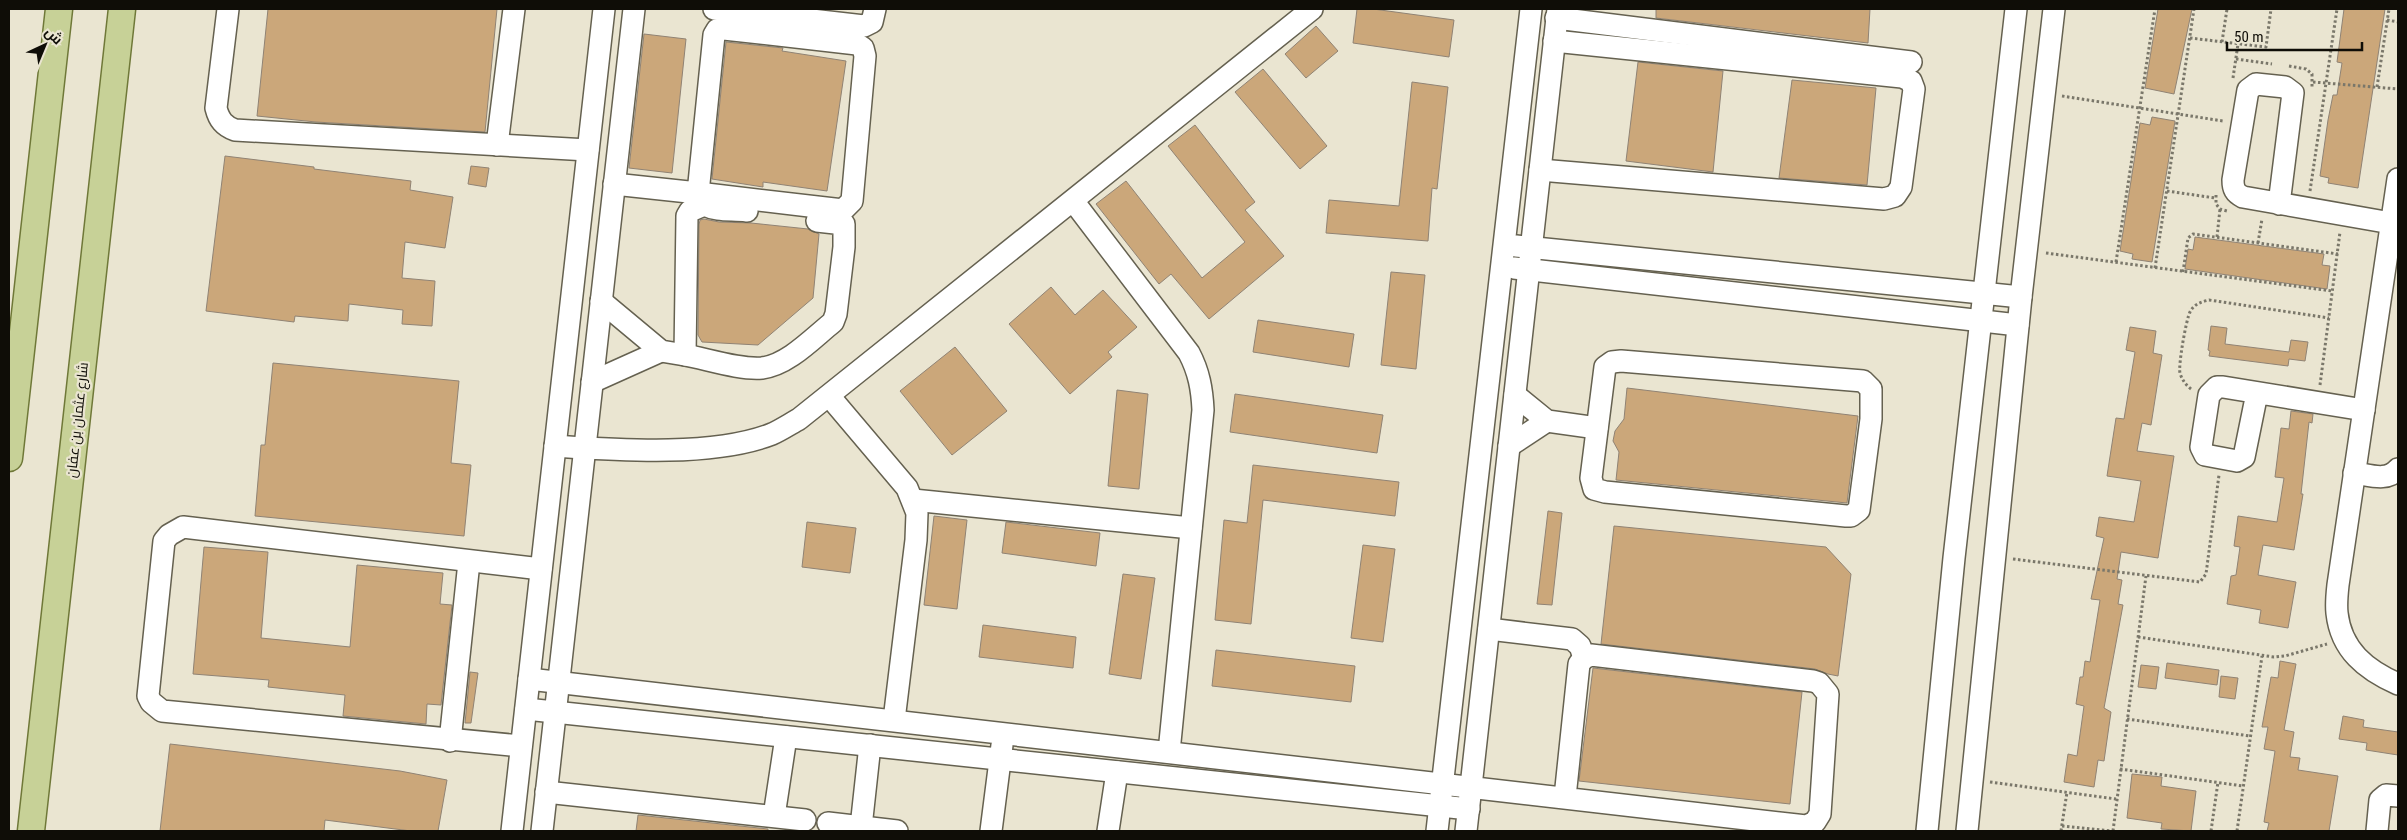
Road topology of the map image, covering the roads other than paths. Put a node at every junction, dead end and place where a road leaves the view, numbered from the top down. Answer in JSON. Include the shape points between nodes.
{"nodes":[{"id":1,"x":59,"y":9,"type":"edge"},
{"id":2,"x":122,"y":9,"type":"edge"},
{"id":3,"x":228,"y":9,"type":"edge"},
{"id":4,"x":514,"y":9,"type":"edge"},
{"id":5,"x":604,"y":9,"type":"edge"},
{"id":6,"x":634,"y":9,"type":"edge"},
{"id":7,"x":714,"y":9,"type":"edge"},
{"id":8,"x":875,"y":9,"type":"edge"},
{"id":9,"x":1312,"y":9,"type":"edge"},
{"id":10,"x":1531,"y":9,"type":"edge"},
{"id":11,"x":2016,"y":9,"type":"edge"},
{"id":12,"x":2054,"y":9,"type":"edge"},
{"id":13,"x":1557,"y":14,"type":"edge"},
{"id":14,"x":1554,"y":41,"type":"junction"},
{"id":15,"x":1911,"y":62,"type":"dead end"},
{"id":16,"x":498,"y":145,"type":"junction"},
{"id":17,"x":588,"y":150,"type":"junction"},
{"id":18,"x":1540,"y":170,"type":"junction"},
{"id":19,"x":2398,"y":179,"type":"edge"},
{"id":20,"x":614,"y":184,"type":"junction"},
{"id":21,"x":698,"y":193,"type":"junction"},
{"id":22,"x":1074,"y":202,"type":"junction"},
{"id":23,"x":2271,"y":210,"type":"junction"},
{"id":24,"x":2391,"y":223,"type":"junction"},
{"id":25,"x":1504,"y":245,"type":"junction"},
{"id":26,"x":1531,"y":247,"type":"junction"},
{"id":27,"x":1502,"y":267,"type":"junction"},
{"id":28,"x":1528,"y":270,"type":"junction"},
{"id":29,"x":1984,"y":293,"type":"junction"},
{"id":30,"x":2021,"y":297,"type":"junction"},
{"id":31,"x":601,"y":301,"type":"junction"},
{"id":32,"x":1980,"y":321,"type":"junction"},
{"id":33,"x":2018,"y":325,"type":"junction"},
{"id":34,"x":661,"y":350,"type":"junction"},
{"id":35,"x":685,"y":355,"type":"junction"},
{"id":36,"x":592,"y":382,"type":"junction"},
{"id":37,"x":2257,"y":393,"type":"junction"},
{"id":38,"x":1515,"y":395,"type":"junction"},
{"id":39,"x":830,"y":397,"type":"junction"},
{"id":40,"x":2364,"y":410,"type":"junction"},
{"id":41,"x":1547,"y":421,"type":"junction"},
{"id":42,"x":1597,"y":428,"type":"junction"},
{"id":43,"x":555,"y":446,"type":"junction"},
{"id":44,"x":1509,"y":446,"type":"junction"},
{"id":45,"x":585,"y":448,"type":"junction"},
{"id":46,"x":9,"y":458,"type":"edge"},
{"id":47,"x":2398,"y":468,"type":"edge"},
{"id":48,"x":2354,"y":473,"type":"junction"},
{"id":49,"x":913,"y":500,"type":"junction"},
{"id":50,"x":1191,"y":528,"type":"junction"},
{"id":51,"x":469,"y":562,"type":"junction"},
{"id":52,"x":541,"y":569,"type":"junction"},
{"id":53,"x":1489,"y":629,"type":"junction"},
{"id":54,"x":1584,"y":658,"type":"junction"},
{"id":55,"x":529,"y":679,"type":"junction"},
{"id":56,"x":558,"y":682,"type":"junction"},
{"id":57,"x":2398,"y":684,"type":"edge"},
{"id":58,"x":526,"y":709,"type":"junction"},
{"id":59,"x":555,"y":712,"type":"junction"},
{"id":60,"x":894,"y":720,"type":"junction"},
{"id":61,"x":1003,"y":732,"type":"junction"},
{"id":62,"x":786,"y":737,"type":"junction"},
{"id":63,"x":450,"y":740,"type":"junction"},
{"id":64,"x":521,"y":746,"type":"junction"},
{"id":65,"x":870,"y":746,"type":"junction"},
{"id":66,"x":1169,"y":752,"type":"junction"},
{"id":67,"x":1000,"y":759,"type":"junction"},
{"id":68,"x":1117,"y":772,"type":"junction"},
{"id":69,"x":1442,"y":782,"type":"junction"},
{"id":70,"x":1472,"y":786,"type":"junction"},
{"id":71,"x":546,"y":792,"type":"junction"},
{"id":72,"x":2398,"y":796,"type":"edge"},
{"id":73,"x":1565,"y":797,"type":"junction"},
{"id":74,"x":1440,"y":806,"type":"junction"},
{"id":75,"x":1469,"y":810,"type":"junction"},
{"id":76,"x":774,"y":816,"type":"junction"},
{"id":77,"x":805,"y":820,"type":"dead end"},
{"id":78,"x":828,"y":823,"type":"dead end"},
{"id":79,"x":861,"y":827,"type":"junction"},
{"id":80,"x":31,"y":831,"type":"edge"},
{"id":81,"x":512,"y":831,"type":"edge"},
{"id":82,"x":542,"y":831,"type":"edge"},
{"id":83,"x":897,"y":831,"type":"edge"},
{"id":84,"x":991,"y":831,"type":"edge"},
{"id":85,"x":1108,"y":831,"type":"edge"},
{"id":86,"x":1437,"y":831,"type":"edge"},
{"id":87,"x":1466,"y":831,"type":"edge"},
{"id":88,"x":1928,"y":831,"type":"edge"},
{"id":89,"x":1966,"y":831,"type":"edge"},
{"id":90,"x":2376,"y":831,"type":"edge"}],
"edges":[{"from":1,"to":46,"type":"main road"},
{"from":2,"to":80,"type":"main road","name":"شارع عثمان بن عفان"},
{"from":3,"to":16,"type":"street","via":[[216,108],[226,127]]},
{"from":4,"to":16,"type":"street"},
{"from":5,"to":17,"type":"street"},
{"from":6,"to":20,"type":"street"},
{"from":7,"to":8,"type":"street","via":[[864,26],[872,22]]},
{"from":9,"to":22,"type":"street"},
{"from":10,"to":25,"type":"street"},
{"from":11,"to":29,"type":"street"},
{"from":12,"to":30,"type":"street"},
{"from":13,"to":14,"type":"street"},
{"from":13,"to":15,"type":"street"},
{"from":14,"to":18,"type":"street"},
{"from":14,"to":18,"type":"street","via":[[1902,77],[1911,81],[1914,89],[1901,187],[1895,196],[1884,199]]},
{"from":16,"to":17,"type":"street"},
{"from":17,"to":43,"type":"street"},
{"from":18,"to":26,"type":"street"},
{"from":19,"to":24,"type":"street"},
{"from":20,"to":21,"type":"street"},
{"from":20,"to":31,"type":"street"},
{"from":21,"to":21,"type":"street","via":[[843,210],[848,207],[852,201],[865,56],[863,48],[857,44],[718,30],[714,35]]},
{"from":22,"to":39,"type":"street"},
{"from":22,"to":50,"type":"street","via":[[1189,353],[1198,371],[1203,410]]},
{"from":23,"to":23,"type":"street","via":[[2236,194],[2233,187],[2248,90],[2256,84],[2285,87],[2293,93]]},
{"from":23,"to":24,"type":"street","via":[[2307,209]]},
{"from":24,"to":40,"type":"street"},
{"from":25,"to":26,"type":"street"},
{"from":25,"to":27,"type":"street"},
{"from":26,"to":28,"type":"street"},
{"from":26,"to":29,"type":"street"},
{"from":27,"to":28,"type":"street"},
{"from":27,"to":69,"type":"street"},
{"from":28,"to":32,"type":"street"},
{"from":28,"to":38,"type":"street"},
{"from":29,"to":30,"type":"street"},
{"from":29,"to":32,"type":"street"},
{"from":30,"to":33,"type":"street"},
{"from":31,"to":34,"type":"street"},
{"from":31,"to":36,"type":"street"},
{"from":32,"to":33,"type":"street"},
{"from":32,"to":88,"type":"street"},
{"from":33,"to":89,"type":"street"},
{"from":34,"to":35,"type":"street"},
{"from":34,"to":36,"type":"street"},
{"from":35,"to":35,"type":"street","via":[[687,216],[690,211],[704,205],[718,211],[728,208],[844,224],[836,314],[826,328],[787,358],[771,366],[753,368]]},
{"from":36,"to":45,"type":"street"},
{"from":37,"to":37,"type":"street","via":[[2244,457],[2237,461],[2205,455],[2201,447],[2209,395],[2217,387]]},
{"from":37,"to":40,"type":"street"},
{"from":38,"to":41,"type":"street"},
{"from":38,"to":44,"type":"street"},
{"from":39,"to":45,"type":"street","via":[[772,434],[737,444],[640,451]]},
{"from":39,"to":49,"type":"street","via":[[907,488]]},
{"from":40,"to":48,"type":"street"},
{"from":41,"to":42,"type":"street"},
{"from":41,"to":44,"type":"street"},
{"from":42,"to":42,"type":"street","via":[[1605,367],[1617,360],[1863,381],[1871,389],[1871,419],[1860,505],[1856,514],[1851,516],[1599,492],[1594,489],[1591,478]]},
{"from":43,"to":45,"type":"street"},
{"from":43,"to":52,"type":"street"},
{"from":44,"to":53,"type":"street"},
{"from":45,"to":56,"type":"street"},
{"from":47,"to":48,"type":"street","via":[[2386,478]]},
{"from":48,"to":57,"type":"street","via":[[2337,613],[2344,639],[2364,664],[2377,675]]},
{"from":49,"to":50,"type":"street"},
{"from":49,"to":60,"type":"street","via":[[917,513],[916,540]]},
{"from":50,"to":66,"type":"street"},
{"from":51,"to":52,"type":"street"},
{"from":51,"to":63,"type":"street"},
{"from":51,"to":63,"type":"street","via":[[192,528],[175,530],[164,541],[148,696],[162,711]]},
{"from":52,"to":55,"type":"street"},
{"from":53,"to":54,"type":"street","via":[[1572,639],[1580,646]]},
{"from":53,"to":70,"type":"street"},
{"from":54,"to":73,"type":"street","via":[[1579,664]]},
{"from":54,"to":73,"type":"street","via":[[1592,656],[1820,683],[1829,700],[1820,814],[1815,822],[1806,826]]},
{"from":55,"to":56,"type":"street"},
{"from":55,"to":58,"type":"street"},
{"from":56,"to":59,"type":"street"},
{"from":56,"to":60,"type":"street"},
{"from":58,"to":59,"type":"street"},
{"from":58,"to":64,"type":"street"},
{"from":59,"to":62,"type":"street"},
{"from":59,"to":71,"type":"street"},
{"from":60,"to":61,"type":"street"},
{"from":61,"to":66,"type":"street"},
{"from":61,"to":67,"type":"street"},
{"from":62,"to":65,"type":"street"},
{"from":62,"to":76,"type":"street"},
{"from":63,"to":64,"type":"street"},
{"from":64,"to":81,"type":"street"},
{"from":65,"to":67,"type":"street"},
{"from":65,"to":79,"type":"street"},
{"from":66,"to":69,"type":"street"},
{"from":67,"to":68,"type":"street"},
{"from":67,"to":84,"type":"street"},
{"from":68,"to":74,"type":"street"},
{"from":68,"to":85,"type":"street"},
{"from":69,"to":70,"type":"street"},
{"from":69,"to":74,"type":"street"},
{"from":70,"to":73,"type":"street"},
{"from":70,"to":75,"type":"street"},
{"from":71,"to":76,"type":"street"},
{"from":71,"to":82,"type":"street"},
{"from":72,"to":90,"type":"street","via":[[2386,795],[2380,800]]},
{"from":74,"to":75,"type":"street"},
{"from":74,"to":86,"type":"street"},
{"from":75,"to":87,"type":"street"},
{"from":76,"to":77,"type":"street"},
{"from":78,"to":79,"type":"street"},
{"from":79,"to":83,"type":"street"}]}
